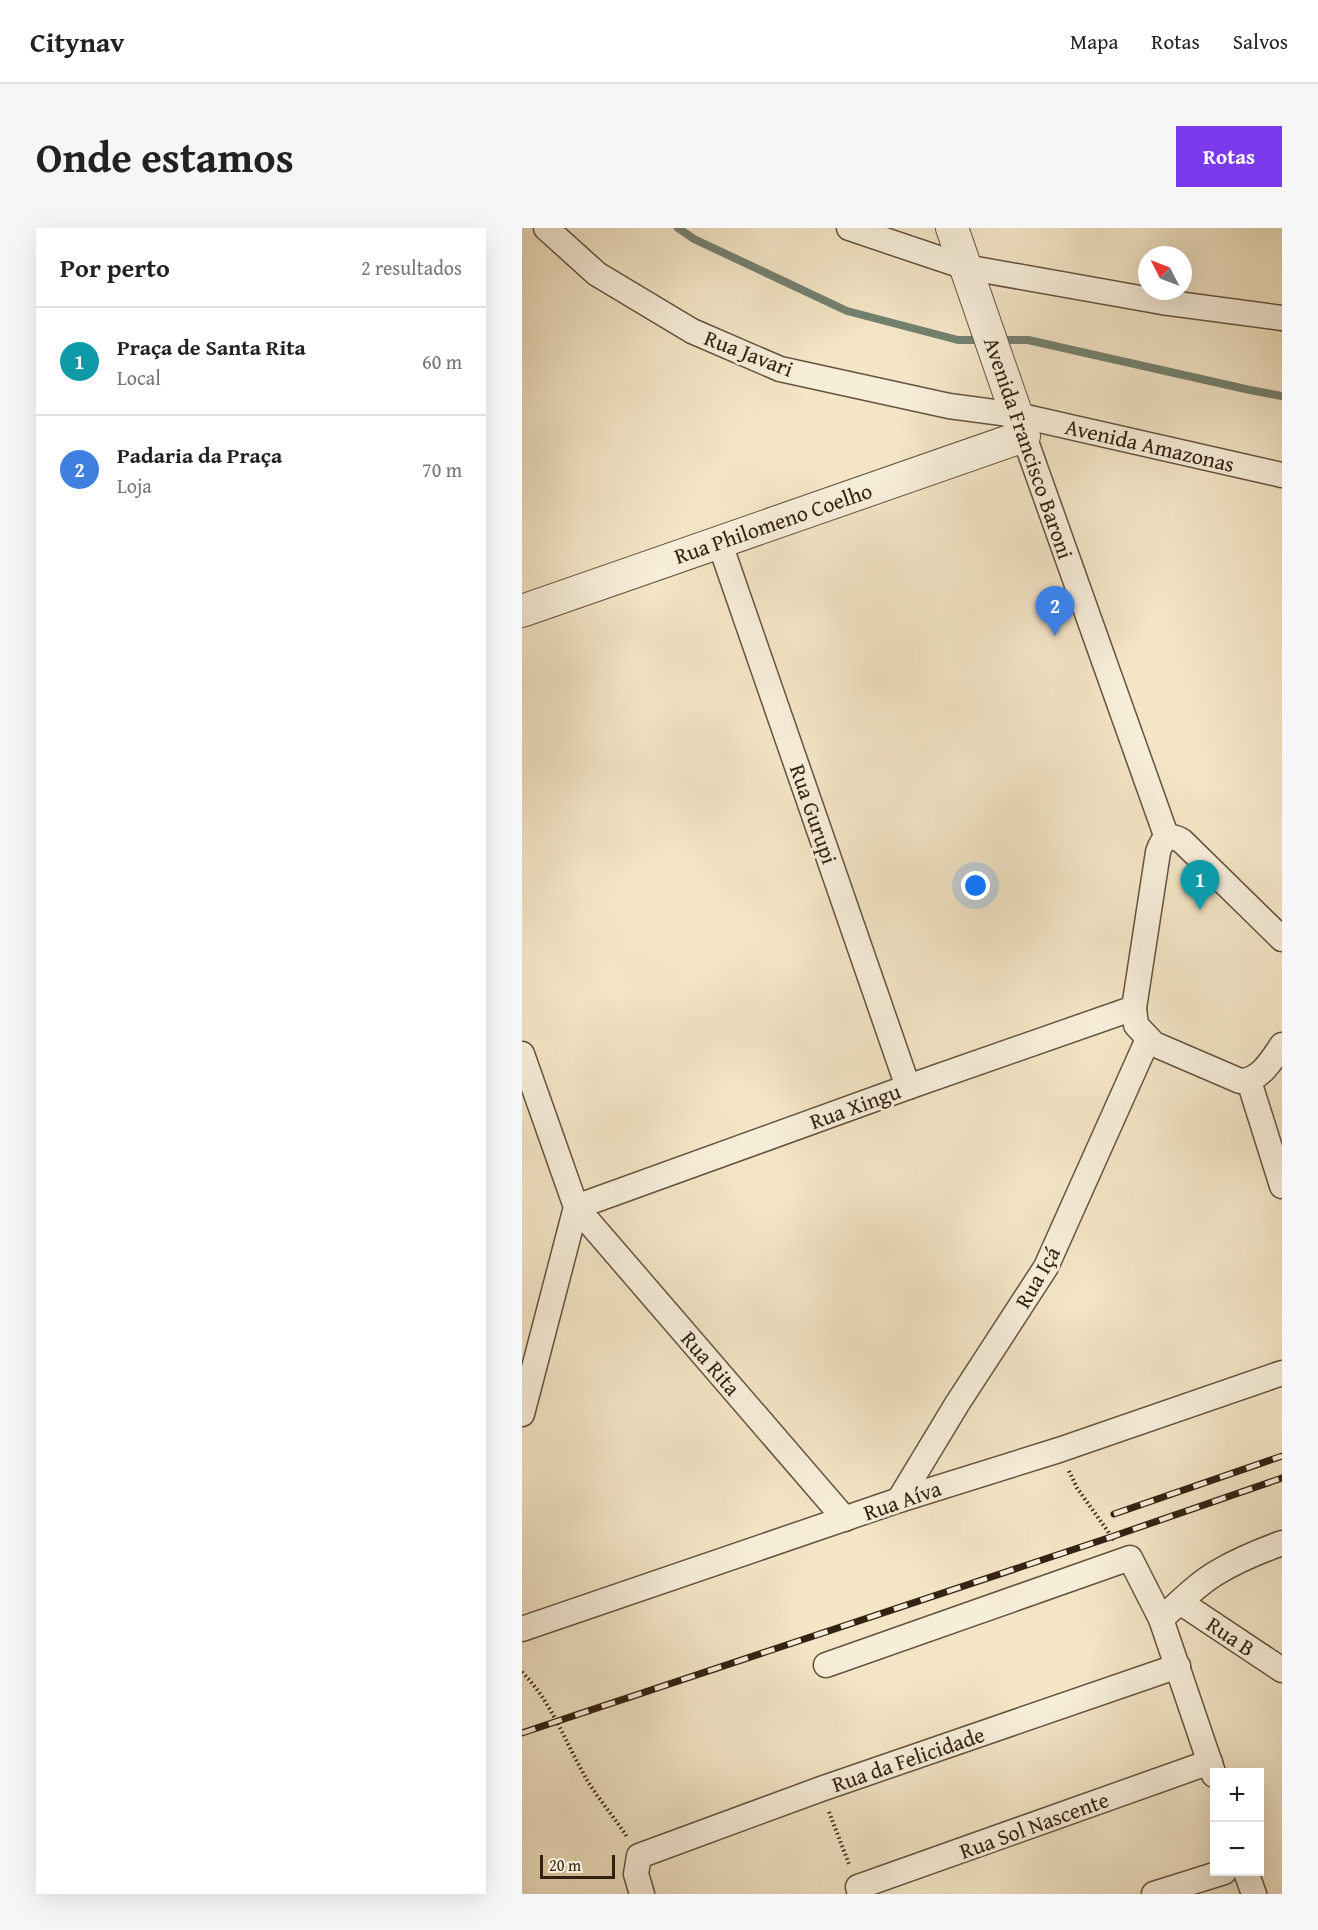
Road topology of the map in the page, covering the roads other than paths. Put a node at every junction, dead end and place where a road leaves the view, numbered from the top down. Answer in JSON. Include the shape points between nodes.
{"nodes":[{"id":1,"x":546,"y":228,"type":"edge"},
{"id":2,"x":849,"y":228,"type":"edge"},
{"id":3,"x":952,"y":228,"type":"edge"},
{"id":4,"x":968,"y":277,"type":"junction"},
{"id":5,"x":1282,"y":318,"type":"edge"},
{"id":6,"x":1017,"y":414,"type":"junction"},
{"id":7,"x":1282,"y":475,"type":"edge"},
{"id":8,"x":719,"y":542,"type":"junction"},
{"id":9,"x":522,"y":611,"type":"edge"},
{"id":10,"x":1167,"y":838,"type":"junction"},
{"id":11,"x":1282,"y":939,"type":"edge"},
{"id":12,"x":1134,"y":1008,"type":"junction"},
{"id":13,"x":1148,"y":1039,"type":"junction"},
{"id":14,"x":1282,"y":1045,"type":"edge"},
{"id":15,"x":522,"y":1054,"type":"edge"},
{"id":16,"x":1249,"y":1081,"type":"junction"},
{"id":17,"x":908,"y":1087,"type":"junction"},
{"id":18,"x":1282,"y":1186,"type":"edge"},
{"id":19,"x":576,"y":1207,"type":"junction"},
{"id":20,"x":1282,"y":1373,"type":"edge"},
{"id":21,"x":522,"y":1414,"type":"edge"},
{"id":22,"x":899,"y":1500,"type":"junction"},
{"id":23,"x":845,"y":1519,"type":"junction"},
{"id":24,"x":1282,"y":1543,"type":"edge"},
{"id":25,"x":1180,"y":1602,"type":"junction"},
{"id":26,"x":1161,"y":1619,"type":"junction"},
{"id":27,"x":522,"y":1629,"type":"edge"},
{"id":28,"x":826,"y":1665,"type":"dead end"},
{"id":29,"x":1178,"y":1666,"type":"junction"},
{"id":30,"x":1282,"y":1670,"type":"edge"},
{"id":31,"x":1212,"y":1768,"type":"edge"},
{"id":32,"x":1210,"y":1770,"type":"edge"},
{"id":33,"x":1211,"y":1876,"type":"edge"},
{"id":34,"x":1247,"y":1876,"type":"edge"},
{"id":35,"x":859,"y":1891,"type":"edge"},
{"id":36,"x":642,"y":1894,"type":"edge"},
{"id":37,"x":1154,"y":1894,"type":"edge"},
{"id":38,"x":1254,"y":1894,"type":"edge"}],
"edges":[{"from":1,"to":6,"type":"street","name":"Rua Javari","via":[[597,274],[692,331],[780,369],[949,406]]},
{"from":2,"to":4,"type":"street"},
{"from":3,"to":4,"type":"street","name":"Avenida Francisco Baroni"},
{"from":4,"to":5,"type":"street"},
{"from":4,"to":6,"type":"street","name":"Avenida Francisco Baroni"},
{"from":6,"to":7,"type":"street","name":"Avenida Amazonas"},
{"from":6,"to":8,"type":"street","name":"Rua Philomeno Coelho"},
{"from":6,"to":10,"type":"street","name":"Avenida Francisco Baroni"},
{"from":8,"to":9,"type":"street","name":"Rua Philomeno Coelho"},
{"from":8,"to":17,"type":"street","name":"Rua Gurupi"},
{"from":10,"to":11,"type":"street","via":[[1182,841]]},
{"from":10,"to":12,"type":"street","via":[[1158,852]]},
{"from":12,"to":13,"type":"street","via":[[1136,1025]]},
{"from":12,"to":17,"type":"street","name":"Rua Xingu"},
{"from":13,"to":16,"type":"street","via":[[1233,1079]]},
{"from":13,"to":22,"type":"street","name":"Rua Içá","via":[[1046,1267]]},
{"from":14,"to":16,"type":"street"},
{"from":15,"to":19,"type":"street"},
{"from":16,"to":18,"type":"street"},
{"from":17,"to":19,"type":"street","name":"Rua Xingu"},
{"from":19,"to":21,"type":"street"},
{"from":19,"to":23,"type":"street","name":"Rua Rita"},
{"from":20,"to":22,"type":"street","name":"Rua Aíva"},
{"from":22,"to":23,"type":"street","name":"Rua Aíva"},
{"from":23,"to":27,"type":"street","name":"Rua Aíva"},
{"from":24,"to":25,"type":"street","via":[[1217,1572]]},
{"from":25,"to":26,"type":"street"},
{"from":25,"to":30,"type":"street","name":"Rua B"},
{"from":26,"to":28,"type":"street","via":[[1130,1558]]},
{"from":26,"to":29,"type":"street"},
{"from":29,"to":31,"type":"street"},
{"from":29,"to":36,"type":"street","name":"Rua da Felicidade","via":[[639,1856],[636,1874]]},
{"from":32,"to":35,"type":"street","name":"Rua Sol Nascente"},
{"from":33,"to":37,"type":"street"},
{"from":34,"to":38,"type":"street"}]}
